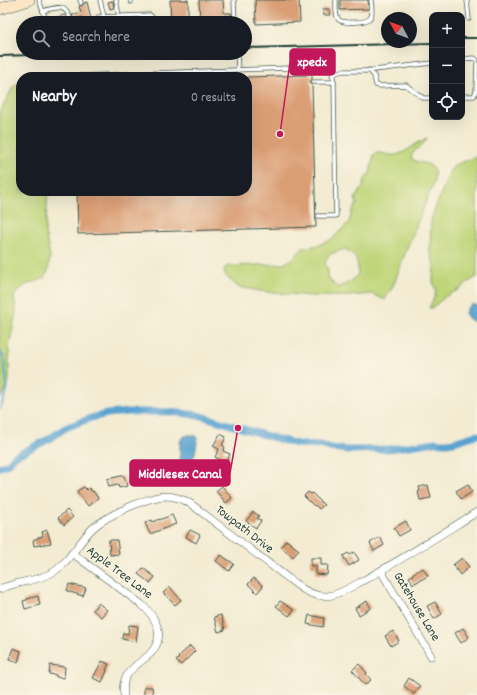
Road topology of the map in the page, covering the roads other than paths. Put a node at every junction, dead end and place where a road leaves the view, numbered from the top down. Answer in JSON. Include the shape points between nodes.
{"nodes":[{"id":1,"x":29,"y":0,"type":"edge"},
{"id":2,"x":39,"y":0,"type":"edge"},
{"id":3,"x":100,"y":0,"type":"edge"},
{"id":4,"x":117,"y":0,"type":"edge"},
{"id":5,"x":234,"y":0,"type":"edge"},
{"id":6,"x":336,"y":0,"type":"edge"},
{"id":7,"x":371,"y":0,"type":"edge"},
{"id":8,"x":468,"y":0,"type":"edge"},
{"id":9,"x":10,"y":3,"type":"edge"},
{"id":10,"x":0,"y":9,"type":"edge"},
{"id":11,"x":43,"y":11,"type":"junction"},
{"id":12,"x":44,"y":16,"type":"edge"},
{"id":13,"x":69,"y":16,"type":"edge"},
{"id":14,"x":104,"y":16,"type":"edge"},
{"id":15,"x":119,"y":16,"type":"joint"},
{"id":16,"x":141,"y":16,"type":"joint"},
{"id":17,"x":150,"y":16,"type":"edge"},
{"id":18,"x":235,"y":16,"type":"edge"},
{"id":19,"x":469,"y":19,"type":"dead end"},
{"id":20,"x":465,"y":59,"type":"edge"},
{"id":21,"x":237,"y":60,"type":"edge"},
{"id":22,"x":477,"y":60,"type":"edge"},
{"id":23,"x":429,"y":63,"type":"edge"},
{"id":24,"x":477,"y":63,"type":"edge"},
{"id":25,"x":238,"y":70,"type":"junction"},
{"id":26,"x":369,"y":70,"type":"junction"},
{"id":27,"x":183,"y":72,"type":"edge"},
{"id":28,"x":333,"y":74,"type":"junction"},
{"id":29,"x":313,"y":82,"type":"dead end"},
{"id":30,"x":334,"y":82,"type":"junction"},
{"id":31,"x":465,"y":96,"type":"edge"},
{"id":32,"x":429,"y":98,"type":"edge"},
{"id":33,"x":318,"y":216,"type":"dead end"},
{"id":34,"x":477,"y":512,"type":"edge"},
{"id":35,"x":72,"y":553,"type":"junction"},
{"id":36,"x":381,"y":571,"type":"junction"},
{"id":37,"x":0,"y":589,"type":"edge"},
{"id":38,"x":431,"y":656,"type":"dead end"},
{"id":39,"x":124,"y":695,"type":"edge"}],
"edges":[{"from":1,"to":9,"type":"main road"},
{"from":2,"to":11,"type":"lane"},
{"from":3,"to":14,"type":"lane"},
{"from":4,"to":15,"type":"lane"},
{"from":5,"to":18,"type":"lane"},
{"from":6,"to":7,"type":"lane","via":[[337,17],[344,22],[370,19]]},
{"from":8,"to":19,"type":"lane"},
{"from":9,"to":10,"type":"main road"},
{"from":11,"to":12,"type":"lane"},
{"from":11,"to":13,"type":"lane","via":[[64,8]]},
{"from":15,"to":16,"type":"lane"},
{"from":16,"to":17,"type":"lane"},
{"from":20,"to":22,"type":"lane"},
{"from":21,"to":25,"type":"lane"},
{"from":23,"to":26,"type":"lane"},
{"from":24,"to":31,"type":"lane","via":[[476,92],[474,96]]},
{"from":25,"to":27,"type":"lane"},
{"from":25,"to":28,"type":"lane","via":[[318,67],[328,69]]},
{"from":26,"to":28,"type":"lane","via":[[348,70]]},
{"from":26,"to":32,"type":"lane","via":[[376,85],[406,85],[423,98]]},
{"from":28,"to":30,"type":"lane"},
{"from":29,"to":30,"type":"lane"},
{"from":30,"to":33,"type":"lane","via":[[336,216]]},
{"from":34,"to":36,"type":"street","name":"Towpath Drive"},
{"from":35,"to":36,"type":"street","name":"Towpath Drive","via":[[103,520],[148,500],[168,496],[191,504],[297,585],[314,594],[336,594]]},
{"from":35,"to":37,"type":"street","name":"Towpath Drive","via":[[54,572]]},
{"from":35,"to":39,"type":"street","name":"Apple Tree Lane","via":[[141,604],[156,622],[159,633],[156,644],[128,674],[124,682]]},
{"from":36,"to":38,"type":"street","name":"Gatehouse Lane"}]}
